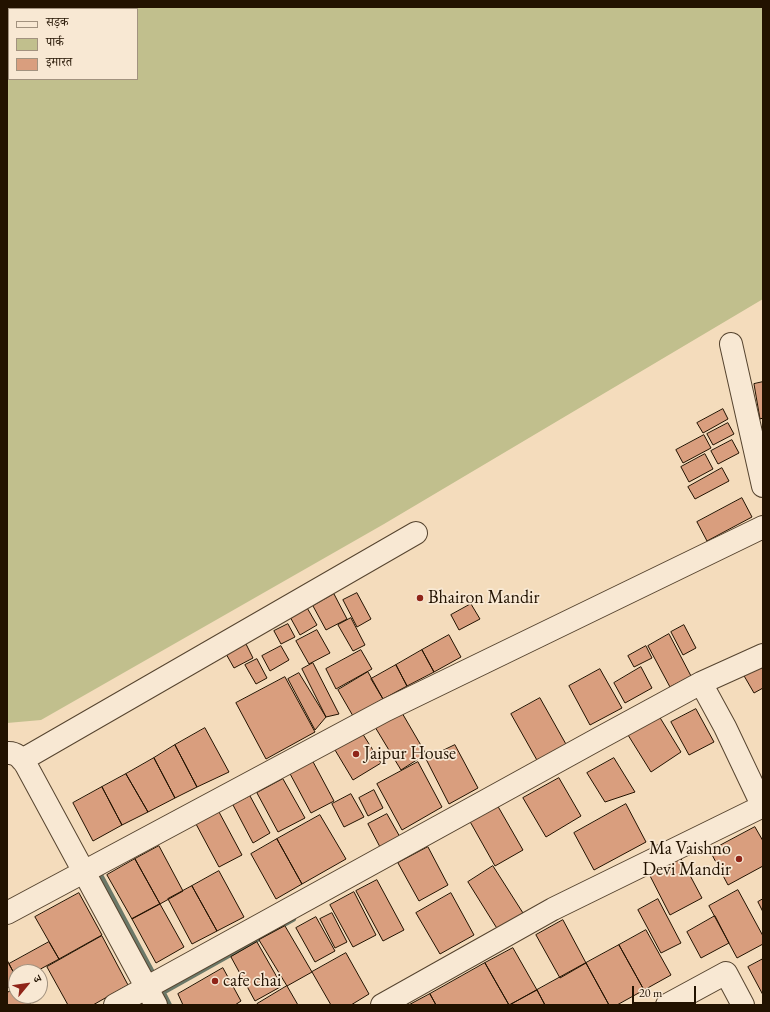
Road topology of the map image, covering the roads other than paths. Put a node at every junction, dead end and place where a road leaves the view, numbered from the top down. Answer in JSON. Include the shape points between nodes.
{"nodes":[{"id":1,"x":731,"y":344,"type":"dead end"},
{"id":2,"x":763,"y":486,"type":"edge"},
{"id":3,"x":763,"y":527,"type":"edge"},
{"id":4,"x":416,"y":533,"type":"dead end"},
{"id":5,"x":763,"y":655,"type":"edge"},
{"id":6,"x":701,"y":684,"type":"junction"},
{"id":7,"x":15,"y":756,"type":"edge"},
{"id":8,"x":763,"y":807,"type":"edge"},
{"id":9,"x":82,"y":871,"type":"junction"},
{"id":10,"x":7,"y":913,"type":"edge"},
{"id":11,"x":154,"y":988,"type":"edge"},
{"id":12,"x":115,"y":1005,"type":"edge"},
{"id":13,"x":382,"y":1005,"type":"edge"},
{"id":14,"x":667,"y":1005,"type":"edge"},
{"id":15,"x":743,"y":1005,"type":"edge"}],
"edges":[{"from":1,"to":2,"type":"street"},
{"from":3,"to":9,"type":"street","via":[[386,710]]},
{"from":4,"to":7,"type":"street"},
{"from":5,"to":6,"type":"street"},
{"from":6,"to":8,"type":"street"},
{"from":6,"to":11,"type":"street"},
{"from":7,"to":9,"type":"street"},
{"from":8,"to":13,"type":"street","via":[[553,909]]},
{"from":9,"to":10,"type":"street"},
{"from":9,"to":11,"type":"street"},
{"from":11,"to":12,"type":"street"},
{"from":14,"to":15,"type":"street","via":[[726,973]]}]}
